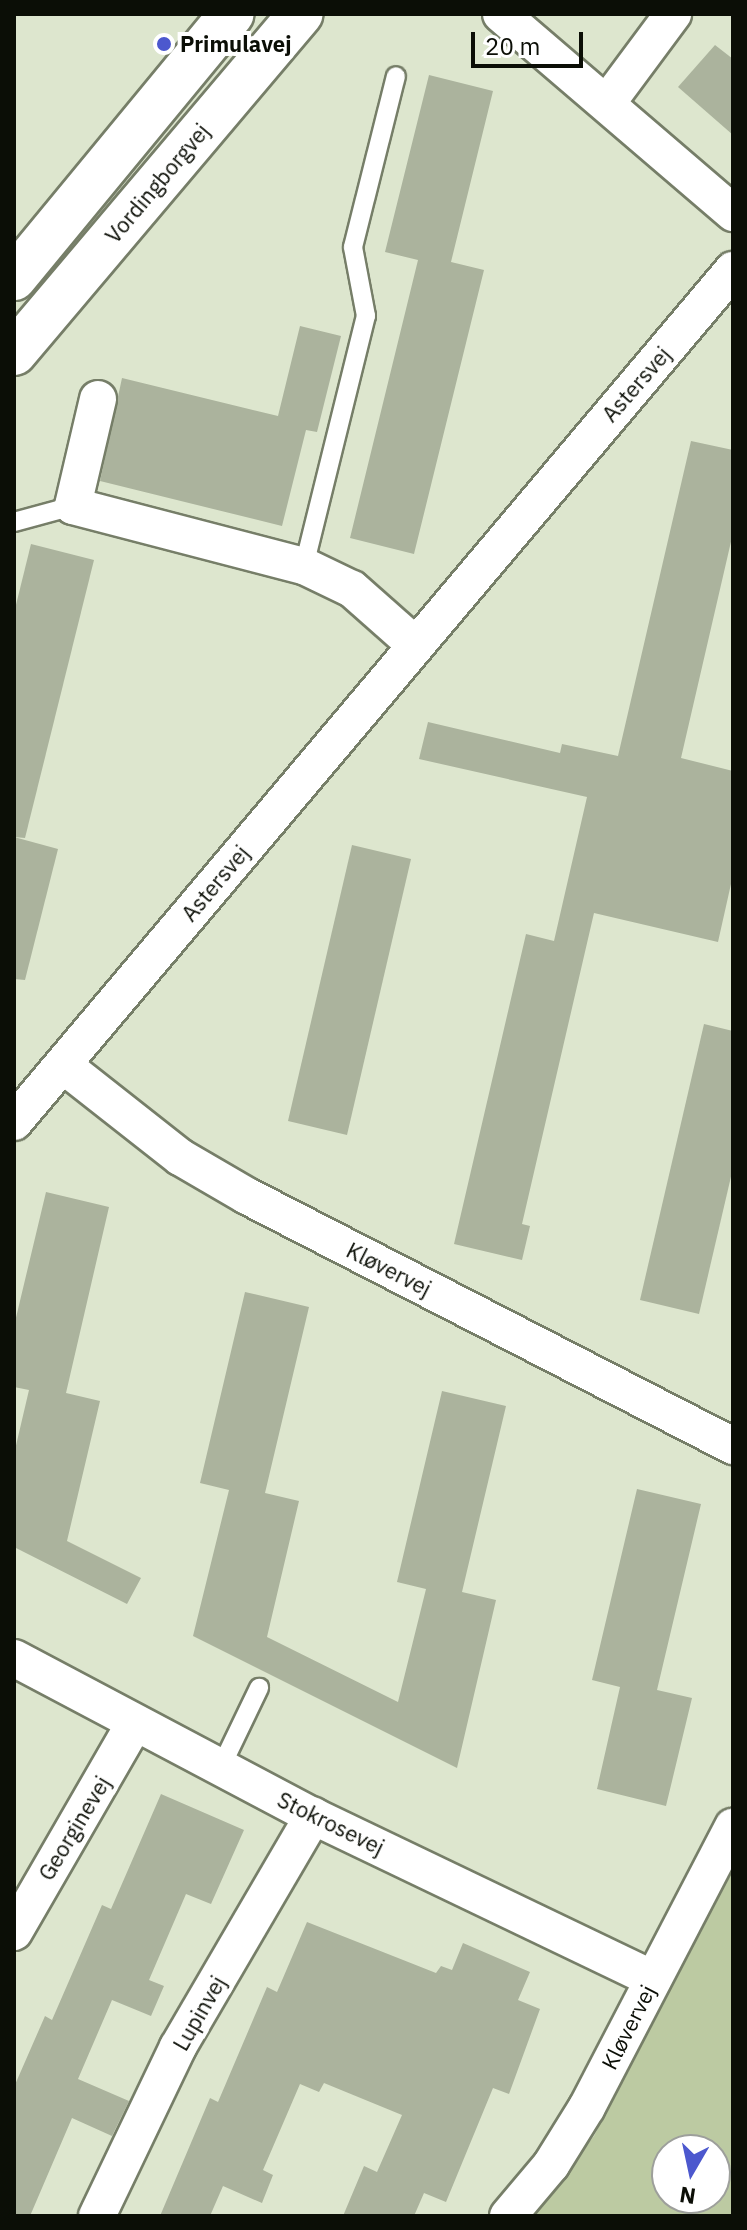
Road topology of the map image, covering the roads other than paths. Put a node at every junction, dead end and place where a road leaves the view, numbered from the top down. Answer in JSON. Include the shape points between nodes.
{"nodes":[{"id":1,"x":232,"y":14,"type":"edge"},
{"id":2,"x":300,"y":14,"type":"edge"},
{"id":3,"x":501,"y":14,"type":"edge"},
{"id":4,"x":673,"y":14,"type":"edge"},
{"id":5,"x":396,"y":76,"type":"dead end"},
{"id":6,"x":607,"y":103,"type":"junction"},
{"id":7,"x":733,"y":213,"type":"edge"},
{"id":8,"x":733,"y":270,"type":"edge"},
{"id":9,"x":14,"y":277,"type":"edge"},
{"id":10,"x":51,"y":309,"type":"junction"},
{"id":11,"x":14,"y":353,"type":"edge"},
{"id":12,"x":98,"y":399,"type":"dead end"},
{"id":13,"x":73,"y":506,"type":"junction"},
{"id":14,"x":14,"y":522,"type":"edge"},
{"id":15,"x":304,"y":566,"type":"junction"},
{"id":16,"x":413,"y":643,"type":"junction"},
{"id":17,"x":63,"y":1065,"type":"junction"},
{"id":18,"x":14,"y":1122,"type":"edge"},
{"id":19,"x":733,"y":1446,"type":"edge"},
{"id":20,"x":14,"y":1658,"type":"edge"},
{"id":21,"x":259,"y":1688,"type":"dead end"},
{"id":22,"x":134,"y":1724,"type":"junction"},
{"id":23,"x":221,"y":1767,"type":"junction"},
{"id":24,"x":313,"y":1816,"type":"junction"},
{"id":25,"x":733,"y":1827,"type":"edge"},
{"id":26,"x":14,"y":1932,"type":"edge"},
{"id":27,"x":653,"y":1979,"type":"junction"},
{"id":28,"x":97,"y":2216,"type":"edge"},
{"id":29,"x":508,"y":2216,"type":"edge"}],
"edges":[{"from":1,"to":9,"type":"main road"},
{"from":2,"to":10,"type":"main road","name":"Vordingborgvej"},
{"from":3,"to":6,"type":"street"},
{"from":4,"to":6,"type":"street"},
{"from":5,"to":15,"type":"lane","via":[[353,247],[366,316]]},
{"from":6,"to":7,"type":"street"},
{"from":8,"to":16,"type":"street","name":"Astersvej"},
{"from":9,"to":10,"type":"street"},
{"from":10,"to":11,"type":"main road","name":"Vordingborgvej"},
{"from":12,"to":13,"type":"street"},
{"from":13,"to":14,"type":"lane"},
{"from":13,"to":15,"type":"street"},
{"from":15,"to":16,"type":"street","via":[[352,589]]},
{"from":16,"to":17,"type":"street","name":"Astersvej"},
{"from":17,"to":18,"type":"street","name":"Astersvej"},
{"from":17,"to":19,"type":"street","name":"Kløvervej","via":[[180,1157],[247,1196]]},
{"from":20,"to":22,"type":"street","name":"Stokrosevej"},
{"from":21,"to":23,"type":"lane"},
{"from":22,"to":23,"type":"street","name":"Stokrosevej"},
{"from":22,"to":26,"type":"street","name":"Georginevej"},
{"from":23,"to":24,"type":"street","name":"Stokrosevej"},
{"from":24,"to":27,"type":"street","name":"Stokrosevej"},
{"from":24,"to":28,"type":"street","name":"Lupinvej","via":[[178,2047]]},
{"from":25,"to":27,"type":"street","name":"Kløvervej"},
{"from":27,"to":29,"type":"street","name":"Kløvervej","via":[[587,2107],[551,2165]]}]}
